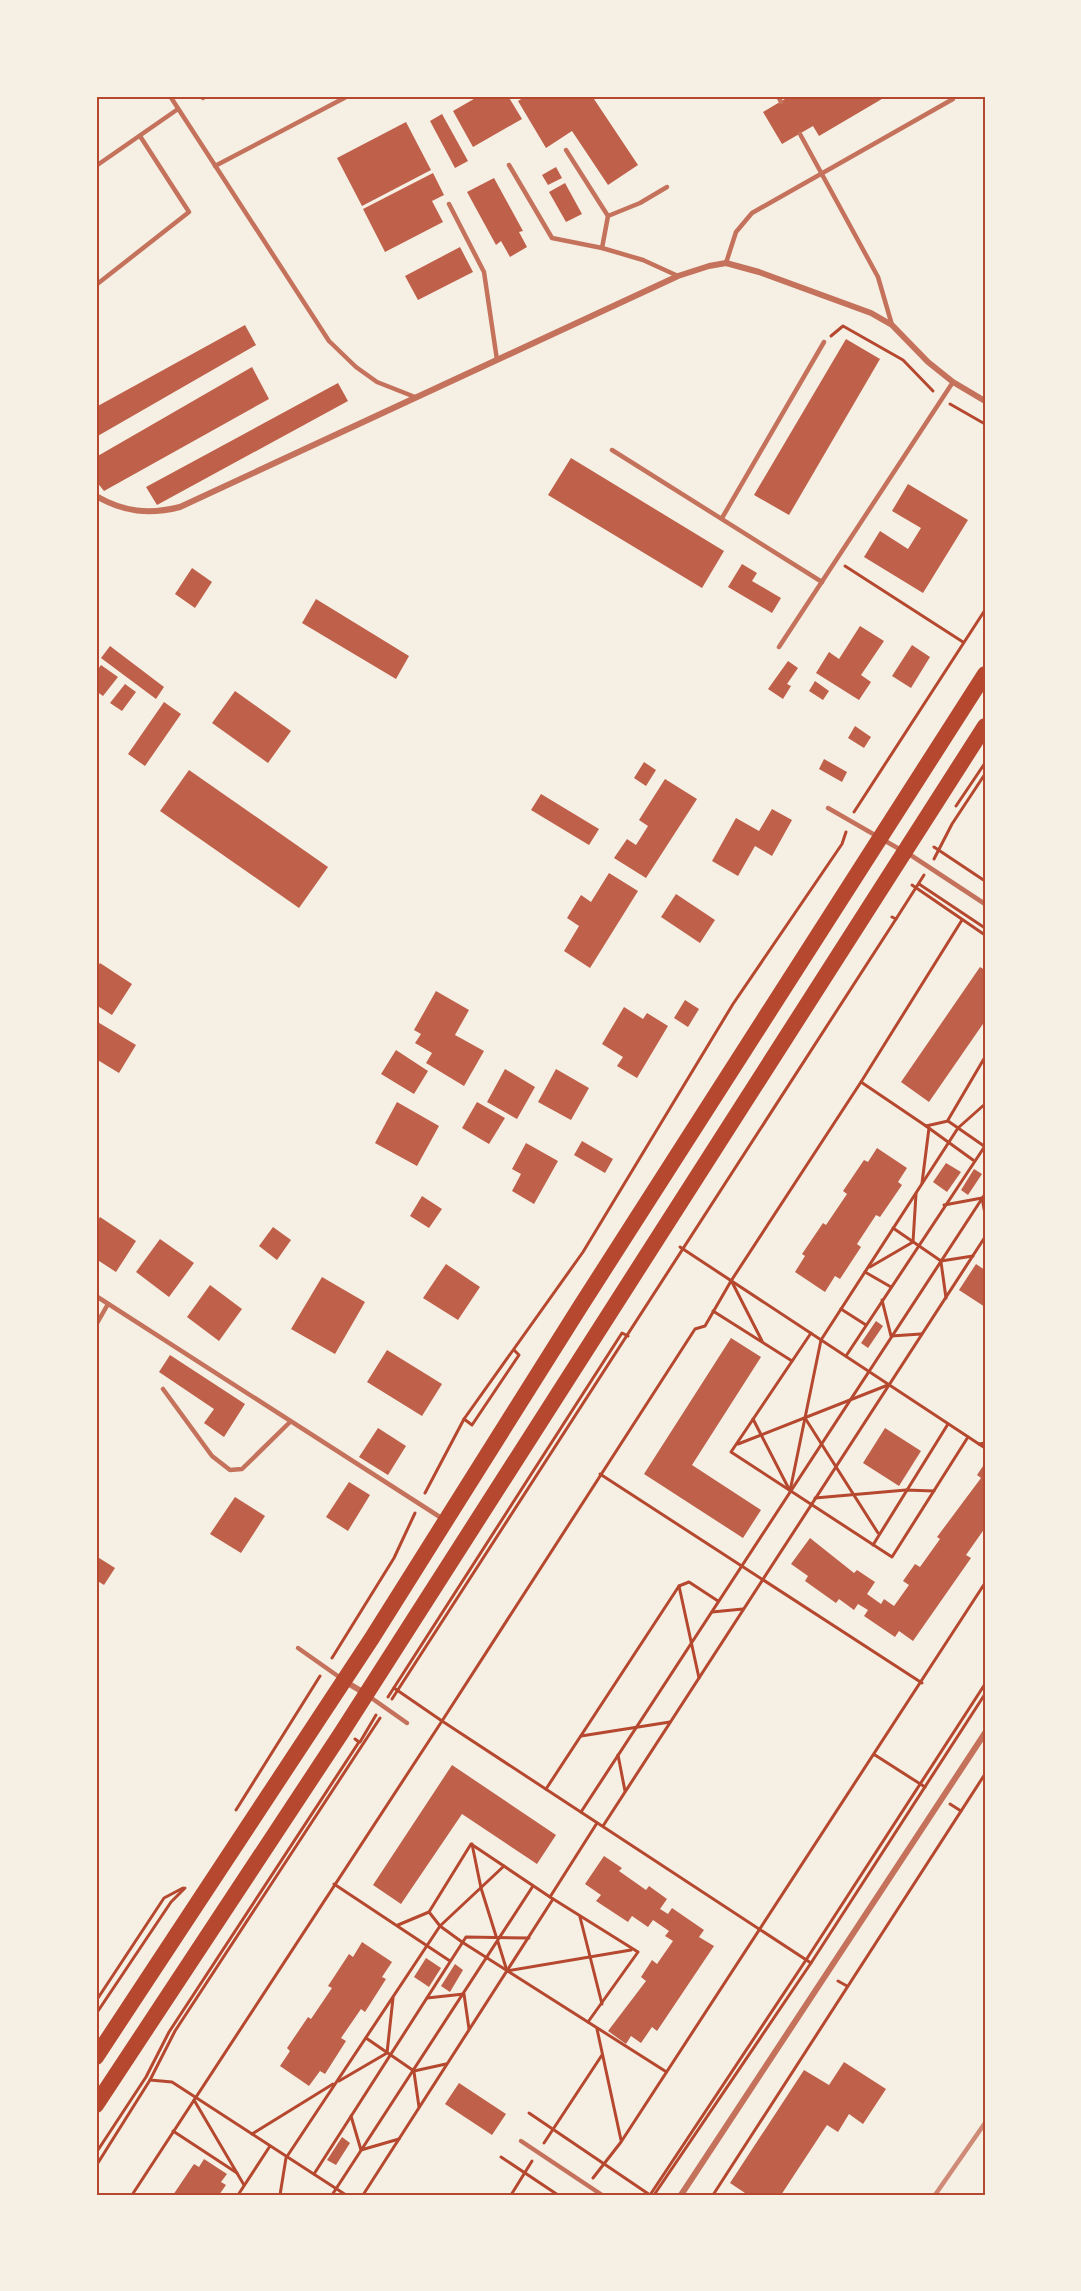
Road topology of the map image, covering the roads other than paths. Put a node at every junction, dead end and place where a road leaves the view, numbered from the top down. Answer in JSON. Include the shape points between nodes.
{"nodes":[{"id":1,"x":170,"y":96,"type":"edge"},
{"id":2,"x":348,"y":96,"type":"edge"},
{"id":3,"x":778,"y":96,"type":"edge"},
{"id":4,"x":953,"y":96,"type":"edge"},
{"id":5,"x":781,"y":102,"type":"dead end"},
{"id":6,"x":178,"y":109,"type":"junction"},
{"id":7,"x":800,"y":134,"type":"dead end"},
{"id":8,"x":140,"y":136,"type":"junction"},
{"id":9,"x":566,"y":150,"type":"dead end"},
{"id":10,"x":509,"y":165,"type":"dead end"},
{"id":11,"x":96,"y":166,"type":"edge"},
{"id":12,"x":215,"y":166,"type":"junction"},
{"id":13,"x":821,"y":175,"type":"junction"},
{"id":14,"x":667,"y":187,"type":"dead end"},
{"id":15,"x":449,"y":204,"type":"dead end"},
{"id":16,"x":608,"y":216,"type":"junction"},
{"id":17,"x":603,"y":248,"type":"junction"},
{"id":18,"x":726,"y":263,"type":"junction"},
{"id":19,"x":678,"y":276,"type":"junction"},
{"id":20,"x":96,"y":285,"type":"edge"},
{"id":21,"x":892,"y":325,"type":"junction"},
{"id":22,"x":824,"y":342,"type":"road end"},
{"id":23,"x":497,"y":360,"type":"junction"},
{"id":24,"x":953,"y":382,"type":"junction"},
{"id":25,"x":415,"y":397,"type":"junction"},
{"id":26,"x":985,"y":401,"type":"edge"},
{"id":27,"x":612,"y":450,"type":"dead end"},
{"id":28,"x":96,"y":496,"type":"edge"},
{"id":29,"x":722,"y":518,"type":"junction"},
{"id":30,"x":822,"y":582,"type":"junction"},
{"id":31,"x":779,"y":647,"type":"dead end"},
{"id":32,"x":985,"y":674,"type":"edge"},
{"id":33,"x":985,"y":726,"type":"edge"},
{"id":34,"x":828,"y":808,"type":"dead end"},
{"id":35,"x":882,"y":837,"type":"junction"},
{"id":36,"x":904,"y":851,"type":"junction"},
{"id":37,"x":985,"y":904,"type":"edge"},
{"id":38,"x":96,"y":1296,"type":"edge"},
{"id":39,"x":108,"y":1304,"type":"junction"},
{"id":40,"x":96,"y":1325,"type":"edge"},
{"id":41,"x":163,"y":1389,"type":"dead end"},
{"id":42,"x":290,"y":1422,"type":"junction"},
{"id":43,"x":445,"y":1521,"type":"junction"},
{"id":44,"x":298,"y":1648,"type":"dead end"},
{"id":45,"x":344,"y":1680,"type":"junction"},
{"id":46,"x":366,"y":1694,"type":"junction"},
{"id":47,"x":407,"y":1723,"type":"dead end"},
{"id":48,"x":985,"y":1733,"type":"edge"},
{"id":49,"x":96,"y":2057,"type":"edge"},
{"id":50,"x":96,"y":2105,"type":"edge"},
{"id":51,"x":521,"y":2141,"type":"dead end"},
{"id":52,"x":603,"y":2195,"type":"edge"},
{"id":53,"x":681,"y":2195,"type":"edge"}],
"edges":[{"from":1,"to":6,"type":"lane"},
{"from":2,"to":12,"type":"lane"},
{"from":3,"to":5,"type":"lane"},
{"from":4,"to":13,"type":"lane"},
{"from":6,"to":8,"type":"lane"},
{"from":6,"to":12,"type":"lane"},
{"from":7,"to":13,"type":"lane"},
{"from":8,"to":11,"type":"lane"},
{"from":8,"to":20,"type":"lane","via":[[189,212]]},
{"from":9,"to":16,"type":"lane"},
{"from":10,"to":17,"type":"lane","via":[[552,238]]},
{"from":12,"to":25,"type":"lane","via":[[329,341],[377,382]]},
{"from":13,"to":18,"type":"lane","via":[[752,213],[736,232]]},
{"from":13,"to":21,"type":"lane","via":[[878,277]]},
{"from":14,"to":16,"type":"lane"},
{"from":15,"to":23,"type":"lane","via":[[484,272]]},
{"from":16,"to":17,"type":"lane"},
{"from":17,"to":19,"type":"lane"},
{"from":18,"to":19,"type":"street"},
{"from":18,"to":21,"type":"street","via":[[871,313]]},
{"from":19,"to":23,"type":"street"},
{"from":21,"to":24,"type":"street"},
{"from":22,"to":29,"type":"lane"},
{"from":23,"to":25,"type":"street"},
{"from":24,"to":26,"type":"street"},
{"from":24,"to":30,"type":"lane"},
{"from":25,"to":28,"type":"street","via":[[180,507],[142,512]]},
{"from":27,"to":29,"type":"lane"},
{"from":29,"to":30,"type":"lane"},
{"from":30,"to":31,"type":"lane"},
{"from":32,"to":35,"type":"highway"},
{"from":33,"to":36,"type":"highway"},
{"from":34,"to":35,"type":"lane"},
{"from":35,"to":36,"type":"lane"},
{"from":35,"to":43,"type":"highway"},
{"from":36,"to":37,"type":"lane"},
{"from":36,"to":46,"type":"highway"},
{"from":38,"to":39,"type":"lane"},
{"from":39,"to":40,"type":"lane"},
{"from":39,"to":42,"type":"lane"},
{"from":41,"to":42,"type":"lane","via":[[212,1456],[230,1470],[242,1469]]},
{"from":42,"to":43,"type":"lane"},
{"from":43,"to":45,"type":"highway"},
{"from":44,"to":45,"type":"lane"},
{"from":45,"to":46,"type":"street"},
{"from":45,"to":49,"type":"highway"},
{"from":46,"to":47,"type":"lane"},
{"from":46,"to":50,"type":"highway"},
{"from":48,"to":53,"type":"street"},
{"from":51,"to":52,"type":"lane"}]}
